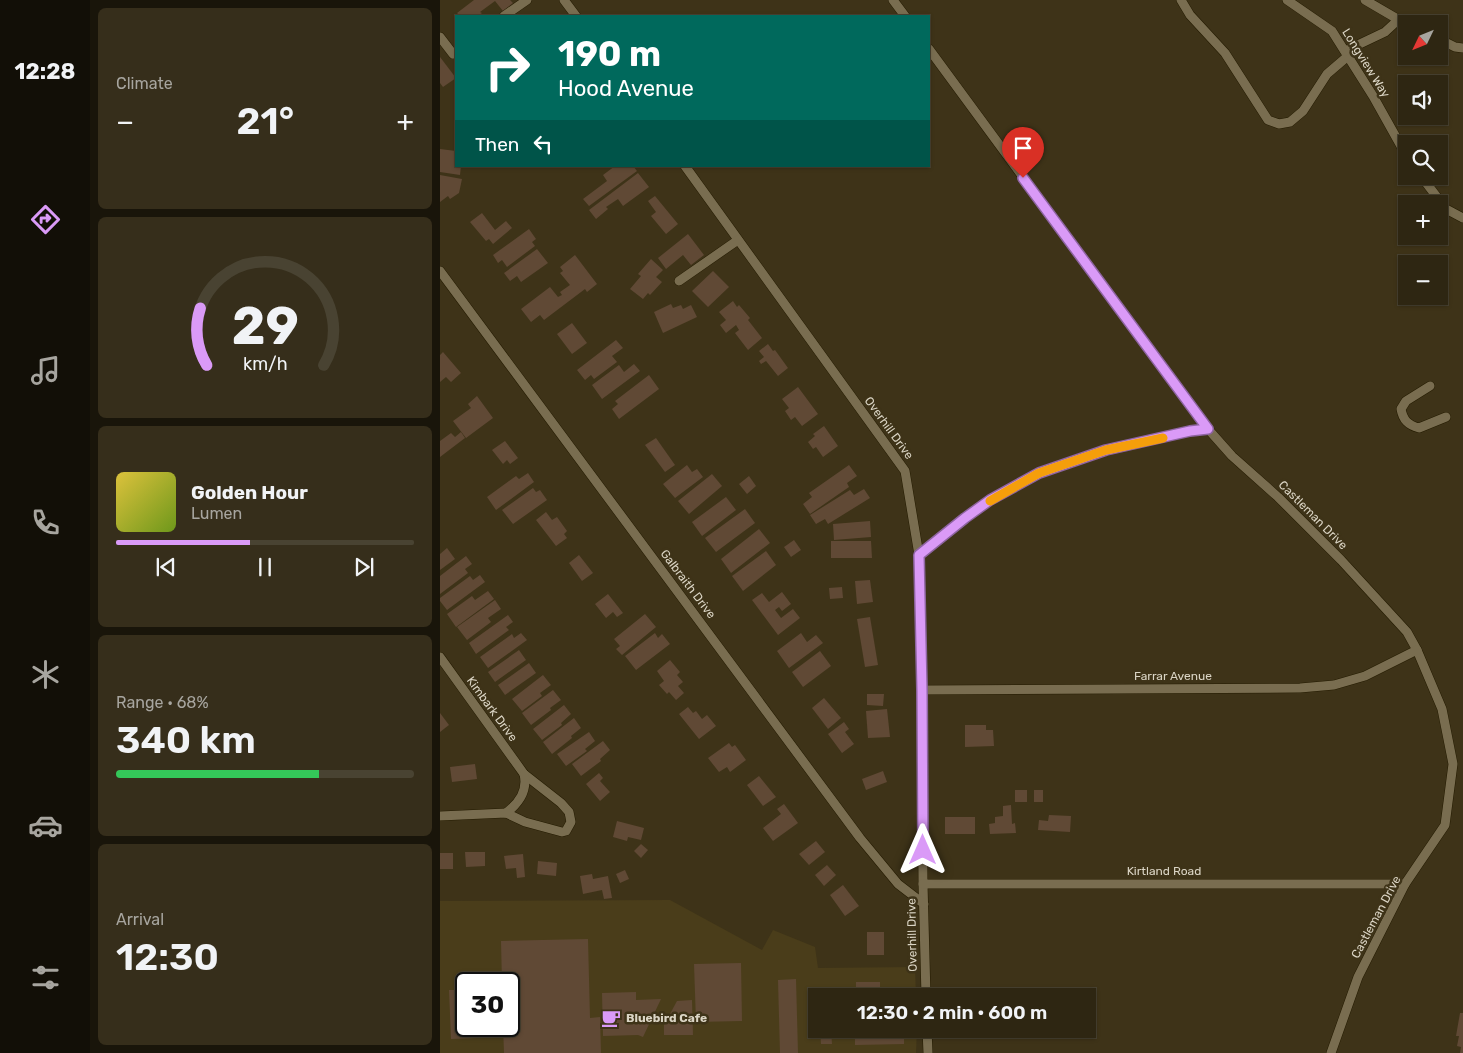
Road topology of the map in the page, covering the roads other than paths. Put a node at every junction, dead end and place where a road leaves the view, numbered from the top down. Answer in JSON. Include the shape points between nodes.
{"nodes":[{"id":1,"x":527,"y":0,"type":"edge"},
{"id":2,"x":564,"y":0,"type":"edge"},
{"id":3,"x":893,"y":0,"type":"edge"},
{"id":4,"x":1181,"y":0,"type":"edge"},
{"id":5,"x":1287,"y":0,"type":"edge"},
{"id":6,"x":1365,"y":0,"type":"edge"},
{"id":7,"x":505,"y":15,"type":"edge"},
{"id":8,"x":575,"y":15,"type":"edge"},
{"id":9,"x":904,"y":15,"type":"edge"},
{"id":10,"x":1398,"y":20,"type":"edge"},
{"id":11,"x":1398,"y":24,"type":"edge"},
{"id":12,"x":440,"y":37,"type":"edge"},
{"id":13,"x":1448,"y":44,"type":"edge"},
{"id":14,"x":1463,"y":48,"type":"edge"},
{"id":15,"x":930,"y":50,"type":"edge"},
{"id":16,"x":455,"y":53,"type":"edge"},
{"id":17,"x":1347,"y":53,"type":"junction"},
{"id":18,"x":1398,"y":141,"type":"edge"},
{"id":19,"x":686,"y":167,"type":"edge"},
{"id":20,"x":1428,"y":185,"type":"edge"},
{"id":21,"x":1463,"y":218,"type":"edge"},
{"id":22,"x":738,"y":240,"type":"junction"},
{"id":23,"x":440,"y":271,"type":"edge"},
{"id":24,"x":679,"y":281,"type":"dead end"},
{"id":25,"x":1430,"y":386,"type":"dead end"},
{"id":26,"x":1446,"y":418,"type":"dead end"},
{"id":27,"x":1208,"y":429,"type":"junction"},
{"id":28,"x":919,"y":555,"type":"junction"},
{"id":29,"x":1417,"y":650,"type":"junction"},
{"id":30,"x":440,"y":658,"type":"edge"},
{"id":31,"x":922,"y":690,"type":"junction"},
{"id":32,"x":524,"y":774,"type":"junction"},
{"id":33,"x":506,"y":813,"type":"junction"},
{"id":34,"x":440,"y":816,"type":"edge"},
{"id":35,"x":923,"y":884,"type":"junction"},
{"id":36,"x":1406,"y":884,"type":"junction"},
{"id":37,"x":924,"y":904,"type":"junction"},
{"id":38,"x":926,"y":988,"type":"edge"},
{"id":39,"x":927,"y":1038,"type":"edge"},
{"id":40,"x":928,"y":1053,"type":"edge"},
{"id":41,"x":1331,"y":1053,"type":"edge"}],
"edges":[{"from":1,"to":7,"type":"street"},
{"from":2,"to":8,"type":"street"},
{"from":3,"to":9,"type":"street"},
{"from":4,"to":17,"type":"street","via":[[1190,15],[1225,53],[1268,120],[1279,124],[1290,122],[1303,111],[1327,74]]},
{"from":5,"to":17,"type":"street","name":"Longview Way","via":[[1332,31]]},
{"from":6,"to":10,"type":"street"},
{"from":11,"to":17,"type":"street"},
{"from":12,"to":16,"type":"street"},
{"from":13,"to":14,"type":"street"},
{"from":15,"to":27,"type":"street","name":"Castleman Drive"},
{"from":17,"to":18,"type":"street","name":"Longview Way"},
{"from":19,"to":22,"type":"street","name":"Overhill Drive"},
{"from":20,"to":21,"type":"street","via":[[1446,209]]},
{"from":22,"to":24,"type":"street"},
{"from":22,"to":28,"type":"street","name":"Overhill Drive","via":[[905,471]]},
{"from":23,"to":37,"type":"street","name":"Galbraith Drive","via":[[860,838],[898,884]]},
{"from":25,"to":26,"type":"street","via":[[1406,401],[1401,409],[1402,416],[1409,425],[1419,428]]},
{"from":27,"to":28,"type":"street","via":[[1106,450],[1039,473],[990,500]]},
{"from":27,"to":29,"type":"street","name":"Castleman Drive","via":[[1341,560],[1407,632]]},
{"from":28,"to":31,"type":"street","name":"Overhill Drive"},
{"from":29,"to":31,"type":"street","name":"Farrar Avenue","via":[[1365,676],[1334,685],[1300,688]]},
{"from":29,"to":36,"type":"street","name":"Castleman Drive","via":[[1442,708],[1453,764],[1445,824]]},
{"from":30,"to":32,"type":"street","name":"Kimbark Drive"},
{"from":31,"to":35,"type":"street","name":"Overhill Drive"},
{"from":32,"to":33,"type":"street","via":[[526,783],[522,795]]},
{"from":32,"to":33,"type":"street","name":"Kimbark Drive","via":[[565,807],[571,816],[570,826],[566,831],[557,832]]},
{"from":33,"to":34,"type":"street","name":"Kimbark Drive"},
{"from":35,"to":36,"type":"street","name":"Kirtland Road"},
{"from":35,"to":37,"type":"street","name":"Overhill Drive"},
{"from":36,"to":41,"type":"street","name":"Castleman Drive","via":[[1358,976]]},
{"from":37,"to":38,"type":"street","name":"Overhill Drive"},
{"from":39,"to":40,"type":"street"}]}
